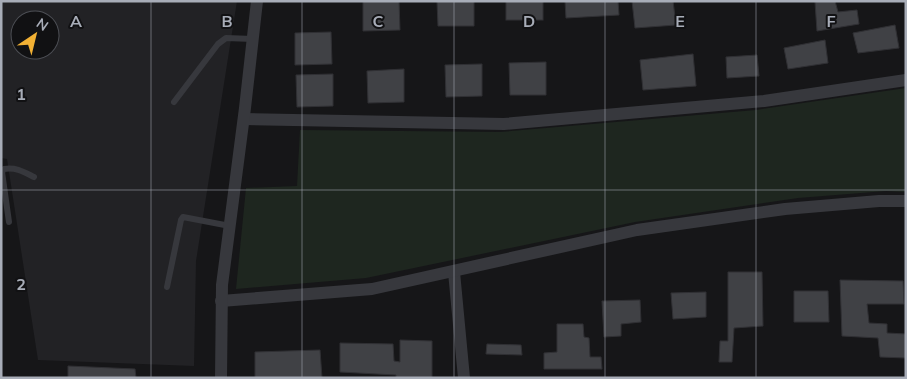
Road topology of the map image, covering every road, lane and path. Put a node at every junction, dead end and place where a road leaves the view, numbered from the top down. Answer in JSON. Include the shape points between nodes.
{"nodes":[{"id":1,"x":257,"y":1,"type":"edge"},
{"id":2,"x":253,"y":39,"type":"junction"},
{"id":3,"x":906,"y":80,"type":"edge"},
{"id":4,"x":174,"y":102,"type":"dead end"},
{"id":5,"x":244,"y":119,"type":"junction"},
{"id":6,"x":2,"y":171,"type":"edge"},
{"id":7,"x":34,"y":177,"type":"dead end"},
{"id":8,"x":906,"y":201,"type":"edge"},
{"id":9,"x":9,"y":222,"type":"dead end"},
{"id":10,"x":230,"y":226,"type":"junction"},
{"id":11,"x":454,"y":272,"type":"junction"},
{"id":12,"x":167,"y":286,"type":"dead end"},
{"id":13,"x":221,"y":301,"type":"junction"},
{"id":14,"x":221,"y":378,"type":"edge"},
{"id":15,"x":464,"y":378,"type":"edge"}],
"edges":[{"from":1,"to":2,"type":"street"},
{"from":2,"to":4,"type":"lane","via":[[226,38],[218,44]]},
{"from":2,"to":5,"type":"street"},
{"from":3,"to":5,"type":"street","via":[[764,101],[504,124]]},
{"from":5,"to":10,"type":"street"},
{"from":6,"to":7,"type":"lane","via":[[12,168]]},
{"from":6,"to":9,"type":"lane"},
{"from":8,"to":11,"type":"street","via":[[785,209],[636,230]]},
{"from":10,"to":12,"type":"lane","via":[[183,217]]},
{"from":10,"to":13,"type":"street"},
{"from":11,"to":13,"type":"street","via":[[372,289]]},
{"from":11,"to":15,"type":"street"},
{"from":13,"to":14,"type":"street"}]}
